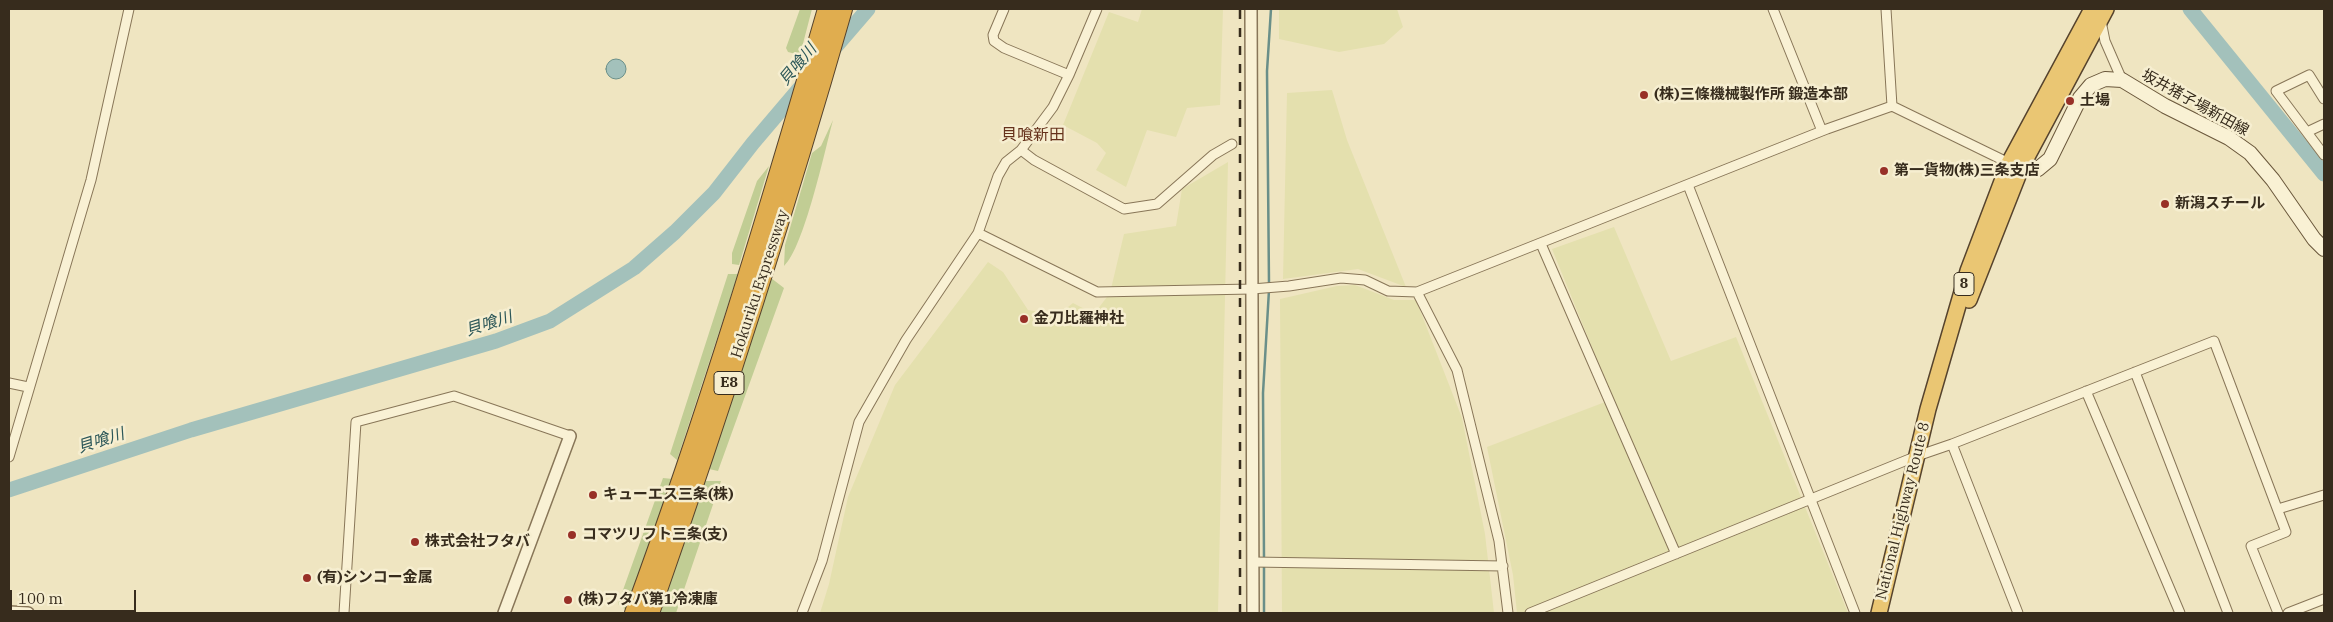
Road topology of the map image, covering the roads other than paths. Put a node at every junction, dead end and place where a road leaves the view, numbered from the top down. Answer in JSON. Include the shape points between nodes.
{"nodes":[{"id":1,"x":130,"y":9,"type":"edge"},
{"id":2,"x":827,"y":9,"type":"edge"},
{"id":3,"x":843,"y":9,"type":"edge"},
{"id":4,"x":1004,"y":9,"type":"edge"},
{"id":5,"x":1097,"y":9,"type":"edge"},
{"id":6,"x":1251,"y":9,"type":"edge"},
{"id":7,"x":1772,"y":9,"type":"edge"},
{"id":8,"x":1886,"y":9,"type":"edge"},
{"id":9,"x":2099,"y":12,"type":"edge"},
{"id":10,"x":1069,"y":75,"type":"junction"},
{"id":11,"x":2122,"y":80,"type":"junction"},
{"id":12,"x":2324,"y":99,"type":"edge"},
{"id":13,"x":1892,"y":106,"type":"junction"},
{"id":14,"x":2324,"y":124,"type":"edge"},
{"id":15,"x":1822,"y":131,"type":"junction"},
{"id":16,"x":2307,"y":132,"type":"junction"},
{"id":17,"x":1232,"y":144,"type":"dead end"},
{"id":18,"x":1021,"y":150,"type":"junction"},
{"id":19,"x":2324,"y":155,"type":"edge"},
{"id":20,"x":2015,"y":165,"type":"junction"},
{"id":21,"x":1688,"y":185,"type":"junction"},
{"id":22,"x":978,"y":233,"type":"junction"},
{"id":23,"x":1541,"y":244,"type":"junction"},
{"id":24,"x":2324,"y":249,"type":"edge"},
{"id":25,"x":1252,"y":289,"type":"junction"},
{"id":26,"x":1417,"y":292,"type":"junction"},
{"id":27,"x":2135,"y":372,"type":"junction"},
{"id":28,"x":9,"y":383,"type":"edge"},
{"id":29,"x":28,"y":387,"type":"junction"},
{"id":30,"x":2086,"y":391,"type":"junction"},
{"id":31,"x":570,"y":436,"type":"joint"},
{"id":32,"x":1952,"y":444,"type":"junction"},
{"id":33,"x":1917,"y":456,"type":"junction"},
{"id":34,"x":9,"y":457,"type":"edge"},
{"id":35,"x":2324,"y":495,"type":"edge"},
{"id":36,"x":1810,"y":500,"type":"junction"},
{"id":37,"x":2278,"y":509,"type":"junction"},
{"id":38,"x":1676,"y":554,"type":"junction"},
{"id":39,"x":1256,"y":562,"type":"junction"},
{"id":40,"x":1503,"y":566,"type":"junction"},
{"id":41,"x":2324,"y":599,"type":"edge"},
{"id":42,"x":9,"y":612,"type":"edge"},
{"id":43,"x":28,"y":613,"type":"edge"},
{"id":44,"x":344,"y":613,"type":"edge"},
{"id":45,"x":504,"y":613,"type":"edge"},
{"id":46,"x":634,"y":613,"type":"edge"},
{"id":47,"x":650,"y":613,"type":"edge"},
{"id":48,"x":802,"y":613,"type":"edge"},
{"id":49,"x":1253,"y":613,"type":"edge"},
{"id":50,"x":1508,"y":613,"type":"edge"},
{"id":51,"x":1530,"y":613,"type":"edge"},
{"id":52,"x":1855,"y":613,"type":"edge"},
{"id":53,"x":1879,"y":613,"type":"edge"},
{"id":54,"x":2018,"y":613,"type":"edge"},
{"id":55,"x":2180,"y":613,"type":"edge"},
{"id":56,"x":2228,"y":613,"type":"edge"},
{"id":57,"x":2278,"y":613,"type":"edge"},
{"id":58,"x":2288,"y":613,"type":"edge"}],
"edges":[{"from":1,"to":29,"type":"street","via":[[91,180]]},
{"from":2,"to":46,"type":"highway","name":"Hokuriku Expressway","number":"E8","via":[[699,426]]},
{"from":3,"to":47,"type":"highway","name":"Hokuriku Expressway","number":"E8","via":[[803,150]]},
{"from":4,"to":10,"type":"street","via":[[993,35],[994,41]]},
{"from":5,"to":10,"type":"street"},
{"from":6,"to":25,"type":"street"},
{"from":7,"to":15,"type":"street"},
{"from":8,"to":13,"type":"street"},
{"from":9,"to":11,"type":"street","via":[[2105,41]]},
{"from":9,"to":20,"type":"highway","name":"National Highway Route 8","number":"8"},
{"from":10,"to":18,"type":"street","via":[[1053,107]]},
{"from":11,"to":20,"type":"main road","name":"坂井猪子場新田線","via":[[2105,80],[2091,85],[2080,98],[2050,159],[2038,169]]},
{"from":11,"to":24,"type":"main road","name":"坂井猪子場新田線","via":[[2229,138],[2250,153]]},
{"from":12,"to":16,"type":"street","via":[[2309,75],[2276,91]]},
{"from":13,"to":15,"type":"street"},
{"from":13,"to":20,"type":"street"},
{"from":14,"to":16,"type":"street"},
{"from":15,"to":21,"type":"street"},
{"from":16,"to":19,"type":"street"},
{"from":17,"to":18,"type":"street","via":[[1213,155],[1156,204],[1124,209]]},
{"from":18,"to":22,"type":"street","via":[[1006,162],[998,176]]},
{"from":20,"to":33,"type":"highway","name":"National Highway Route 8","number":"8","via":[[1968,271]]},
{"from":21,"to":23,"type":"street"},
{"from":21,"to":36,"type":"street"},
{"from":22,"to":25,"type":"street","via":[[1097,292]]},
{"from":22,"to":48,"type":"street","via":[[906,340],[859,422],[822,561]]},
{"from":23,"to":26,"type":"street"},
{"from":23,"to":38,"type":"street"},
{"from":25,"to":26,"type":"street","via":[[1341,278],[1365,280],[1388,291]]},
{"from":25,"to":39,"type":"street"},
{"from":26,"to":40,"type":"street","via":[[1457,370]]},
{"from":27,"to":30,"type":"street"},
{"from":27,"to":37,"type":"street","via":[[2214,341]]},
{"from":27,"to":56,"type":"street"},
{"from":28,"to":29,"type":"street"},
{"from":29,"to":34,"type":"street"},
{"from":30,"to":32,"type":"street"},
{"from":30,"to":55,"type":"street"},
{"from":31,"to":44,"type":"street","via":[[454,396],[356,422]]},
{"from":31,"to":45,"type":"street"},
{"from":32,"to":33,"type":"street"},
{"from":32,"to":54,"type":"street"},
{"from":33,"to":36,"type":"street"},
{"from":33,"to":53,"type":"highway","name":"National Highway Route 8","number":"8"},
{"from":35,"to":37,"type":"street"},
{"from":36,"to":38,"type":"street"},
{"from":36,"to":52,"type":"street"},
{"from":37,"to":57,"type":"street","via":[[2286,532],[2251,546]]},
{"from":38,"to":51,"type":"street"},
{"from":39,"to":40,"type":"street"},
{"from":39,"to":49,"type":"street"},
{"from":40,"to":50,"type":"street"},
{"from":41,"to":58,"type":"street"},
{"from":42,"to":43,"type":"street"}]}
